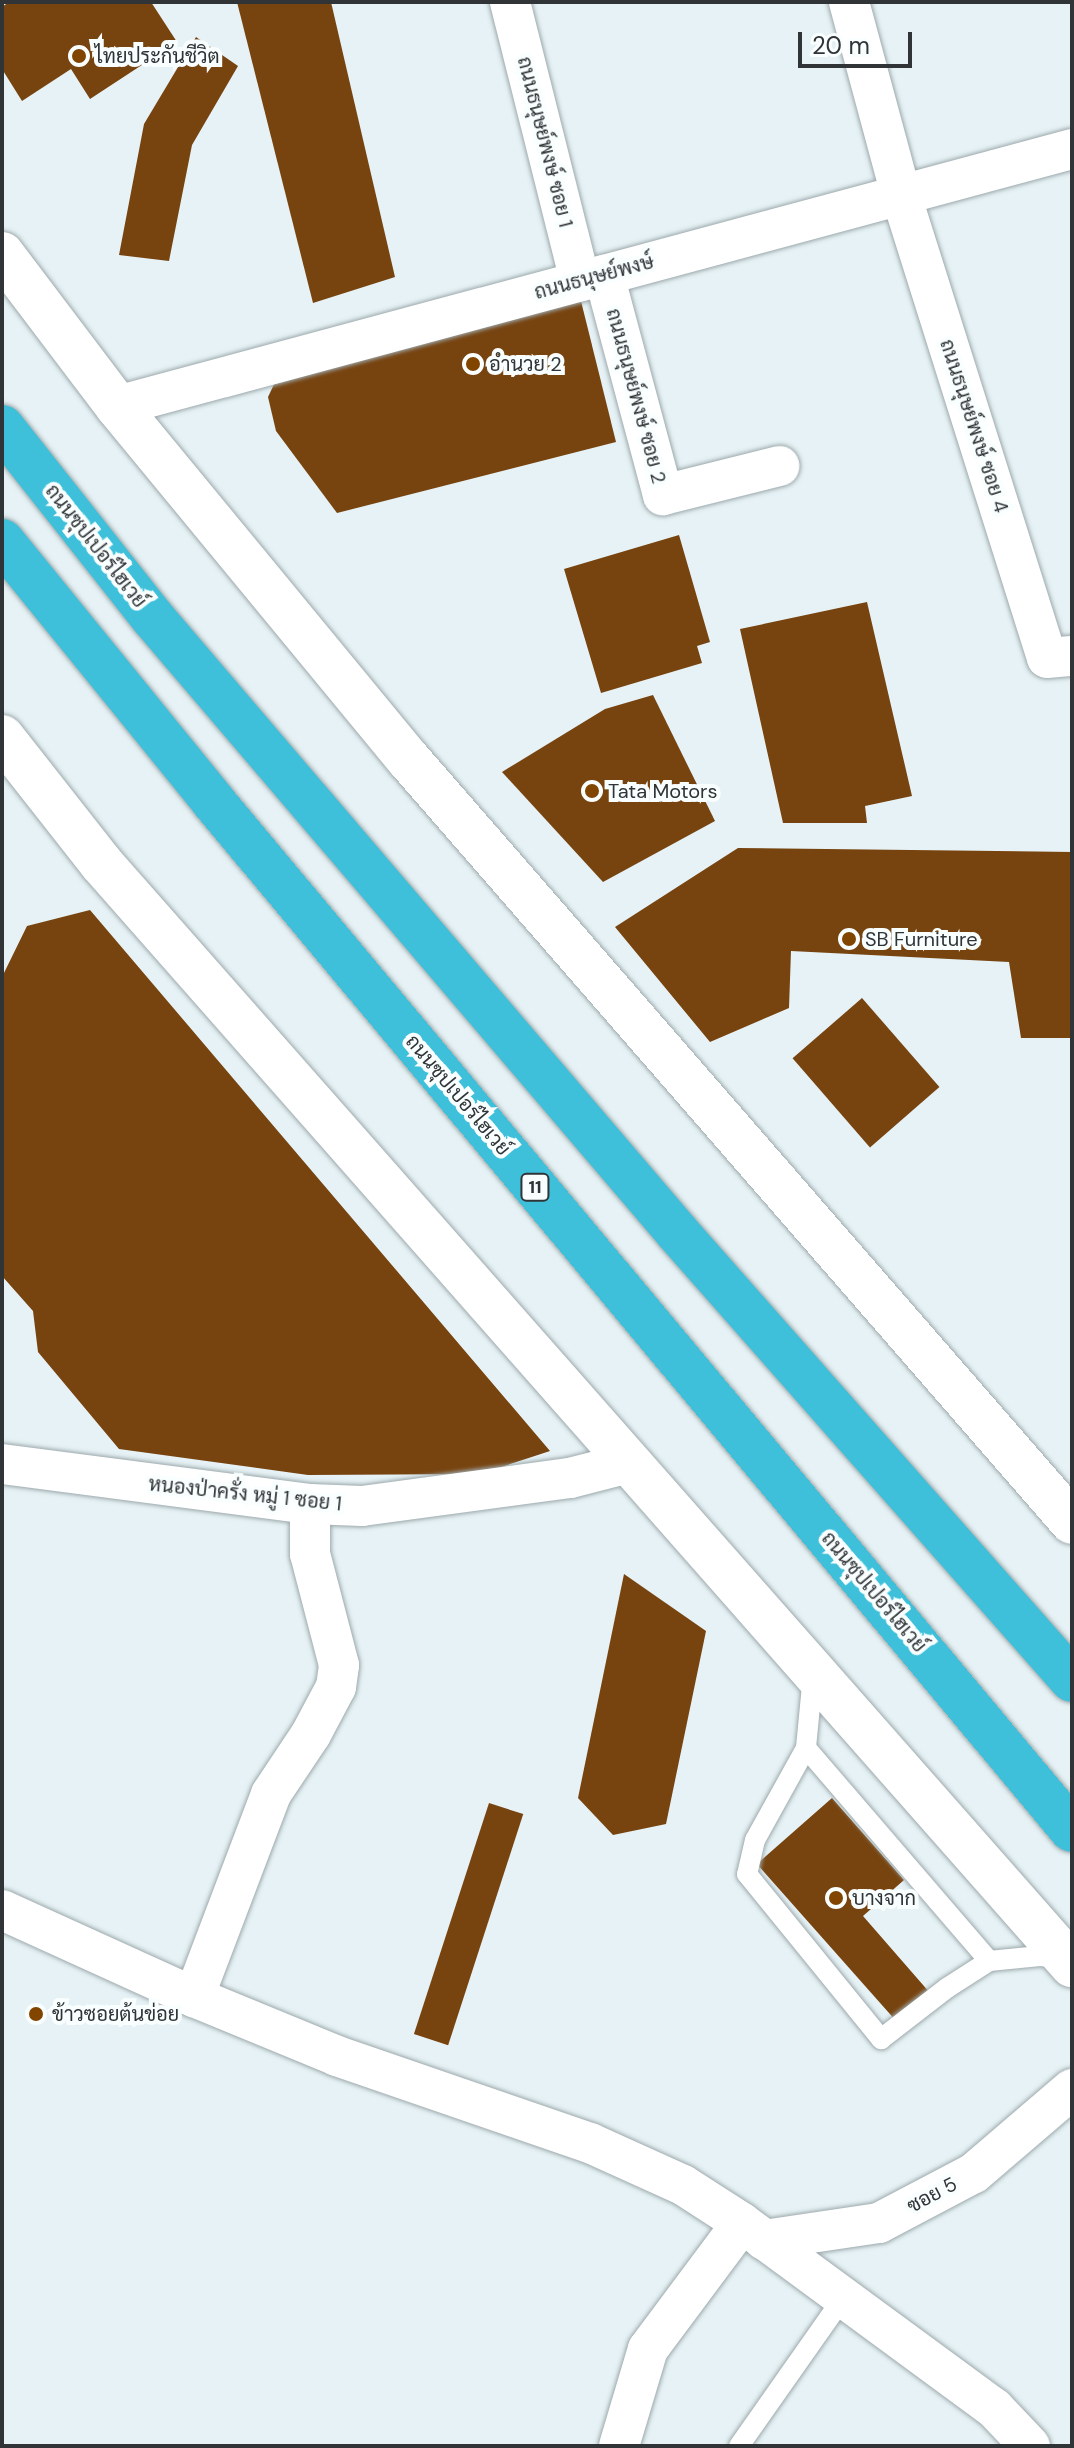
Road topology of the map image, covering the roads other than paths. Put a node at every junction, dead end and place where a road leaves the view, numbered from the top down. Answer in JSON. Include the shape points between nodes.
{"nodes":[{"id":1,"x":510,"y":2,"type":"edge"},
{"id":2,"x":849,"y":2,"type":"edge"},
{"id":3,"x":1072,"y":149,"type":"edge"},
{"id":4,"x":901,"y":195,"type":"junction"},
{"id":5,"x":2,"y":254,"type":"edge"},
{"id":6,"x":592,"y":278,"type":"junction"},
{"id":7,"x":117,"y":406,"type":"junction"},
{"id":8,"x":2,"y":427,"type":"edge"},
{"id":9,"x":779,"y":466,"type":"dead end"},
{"id":10,"x":2,"y":541,"type":"edge"},
{"id":11,"x":1060,"y":657,"type":"edge"},
{"id":12,"x":2,"y":737,"type":"edge"},
{"id":13,"x":629,"y":1463,"type":"junction"},
{"id":14,"x":2,"y":1464,"type":"edge"},
{"id":15,"x":310,"y":1504,"type":"junction"},
{"id":16,"x":1072,"y":1522,"type":"edge"},
{"id":17,"x":813,"y":1671,"type":"junction"},
{"id":18,"x":1072,"y":1680,"type":"edge"},
{"id":19,"x":806,"y":1748,"type":"junction"},
{"id":20,"x":1072,"y":1830,"type":"edge"},
{"id":21,"x":2,"y":1910,"type":"edge"},
{"id":22,"x":989,"y":1961,"type":"junction"},
{"id":23,"x":1071,"y":1964,"type":"edge"},
{"id":24,"x":194,"y":1997,"type":"junction"},
{"id":25,"x":1072,"y":2089,"type":"edge"},
{"id":26,"x":753,"y":2232,"type":"junction"},
{"id":27,"x":843,"y":2298,"type":"junction"},
{"id":28,"x":619,"y":2446,"type":"edge"},
{"id":29,"x":739,"y":2446,"type":"edge"},
{"id":30,"x":1030,"y":2446,"type":"edge"}],
"edges":[{"from":1,"to":6,"type":"street","name":"ถนนธนุษย์พงษ์ ซอย 1"},
{"from":2,"to":4,"type":"street","name":"ถนนธนุษย์พงษ์ ซอย 4"},
{"from":3,"to":4,"type":"street","name":"ถนนธนุษย์พงษ์"},
{"from":4,"to":6,"type":"street","name":"ถนนธนุษย์พงษ์"},
{"from":4,"to":11,"type":"street","name":"ถนนธนุษย์พงษ์ ซอย 4"},
{"from":5,"to":7,"type":"main road"},
{"from":6,"to":7,"type":"street","name":"ถนนธนุษย์พงษ์"},
{"from":6,"to":9,"type":"street","name":"ถนนธนุษย์พงษ์ ซอย 2","via":[[663,495]]},
{"from":7,"to":16,"type":"main road","via":[[409,760]]},
{"from":8,"to":18,"type":"highway","name":"ถนนซุปเปอร์ไฮเวย์","via":[[153,618],[677,1232]]},
{"from":10,"to":20,"type":"highway","name":"ถนนซุปเปอร์ไฮเวย์","number":"11","via":[[223,814]]},
{"from":12,"to":13,"type":"main road","via":[[101,863]]},
{"from":13,"to":15,"type":"street","name":"หนองป่าครั่ง หมู่ 1 ซอย 1","via":[[570,1478],[362,1506]]},
{"from":13,"to":17,"type":"main road"},
{"from":14,"to":15,"type":"street","name":"หนองป่าครั่ง หมู่ 1 ซอย 1"},
{"from":15,"to":24,"type":"street","via":[[310,1554],[339,1665],[336,1687],[271,1794]]},
{"from":17,"to":19,"type":"lane"},
{"from":17,"to":23,"type":"main road"},
{"from":19,"to":22,"type":"lane"},
{"from":19,"to":22,"type":"lane","via":[[755,1840],[747,1874],[881,2039]]},
{"from":21,"to":24,"type":"street"},
{"from":22,"to":23,"type":"lane","via":[[1040,1956]]},
{"from":24,"to":26,"type":"street","via":[[337,2056],[590,2143],[683,2185]]},
{"from":25,"to":26,"type":"street","name":"ซอย 5","via":[[974,2173],[879,2223]]},
{"from":26,"to":27,"type":"street"},
{"from":26,"to":28,"type":"street","via":[[648,2349]]},
{"from":27,"to":29,"type":"lane"},
{"from":27,"to":30,"type":"street","via":[[994,2408]]}]}
